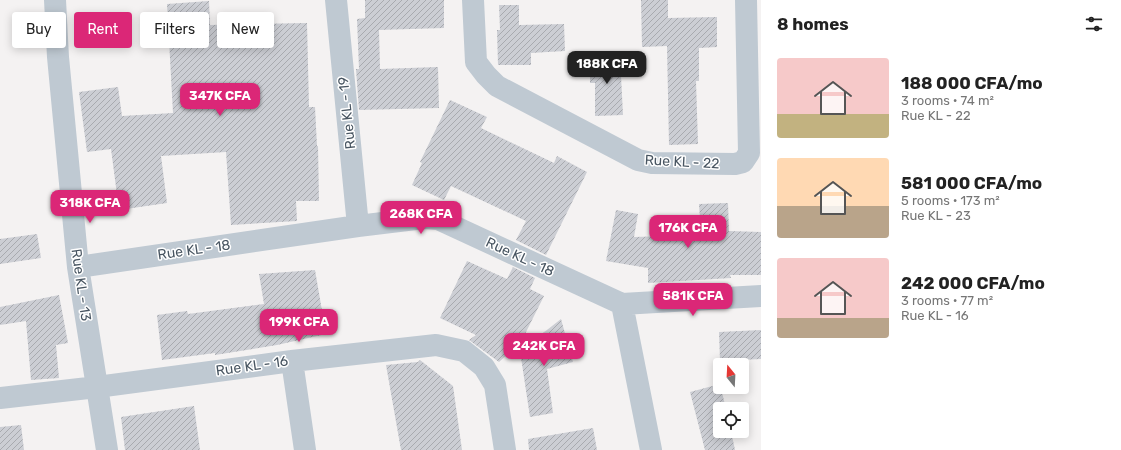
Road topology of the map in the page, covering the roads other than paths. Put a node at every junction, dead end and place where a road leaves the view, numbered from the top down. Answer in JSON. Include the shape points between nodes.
{"nodes":[{"id":1,"x":55,"y":0,"type":"edge"},
{"id":2,"x":336,"y":0,"type":"edge"},
{"id":3,"x":473,"y":0,"type":"edge"},
{"id":4,"x":746,"y":0,"type":"edge"},
{"id":5,"x":358,"y":226,"type":"junction"},
{"id":6,"x":78,"y":267,"type":"junction"},
{"id":7,"x":761,"y":296,"type":"edge"},
{"id":8,"x":622,"y":304,"type":"junction"},
{"id":9,"x":292,"y":361,"type":"junction"},
{"id":10,"x":97,"y":387,"type":"junction"},
{"id":11,"x":0,"y":398,"type":"edge"},
{"id":12,"x":107,"y":450,"type":"edge"},
{"id":13,"x":306,"y":450,"type":"edge"},
{"id":14,"x":505,"y":450,"type":"edge"},
{"id":15,"x":651,"y":450,"type":"edge"}],
"edges":[{"from":1,"to":6,"type":"street","name":"Rue KL - 13"},
{"from":2,"to":5,"type":"street","name":"Rue KL - 19"},
{"from":3,"to":4,"type":"street","name":"Rue KL - 22","via":[[476,62],[497,86],[638,160],[652,163],[720,164],[743,162],[749,153]]},
{"from":5,"to":6,"type":"street","name":"Rue KL - 18"},
{"from":5,"to":8,"type":"street","name":"Rue KL - 18","via":[[424,218],[438,219]]},
{"from":6,"to":10,"type":"street","name":"Rue KL - 13"},
{"from":7,"to":8,"type":"street"},
{"from":8,"to":15,"type":"street"},
{"from":9,"to":10,"type":"street","name":"Rue KL - 16"},
{"from":9,"to":13,"type":"street"},
{"from":9,"to":14,"type":"street","name":"Rue KL - 16","via":[[436,345],[464,351],[484,367],[495,386]]},
{"from":10,"to":11,"type":"street","name":"Rue KL - 16"},
{"from":10,"to":12,"type":"street","name":"Rue KL - 13"}]}
